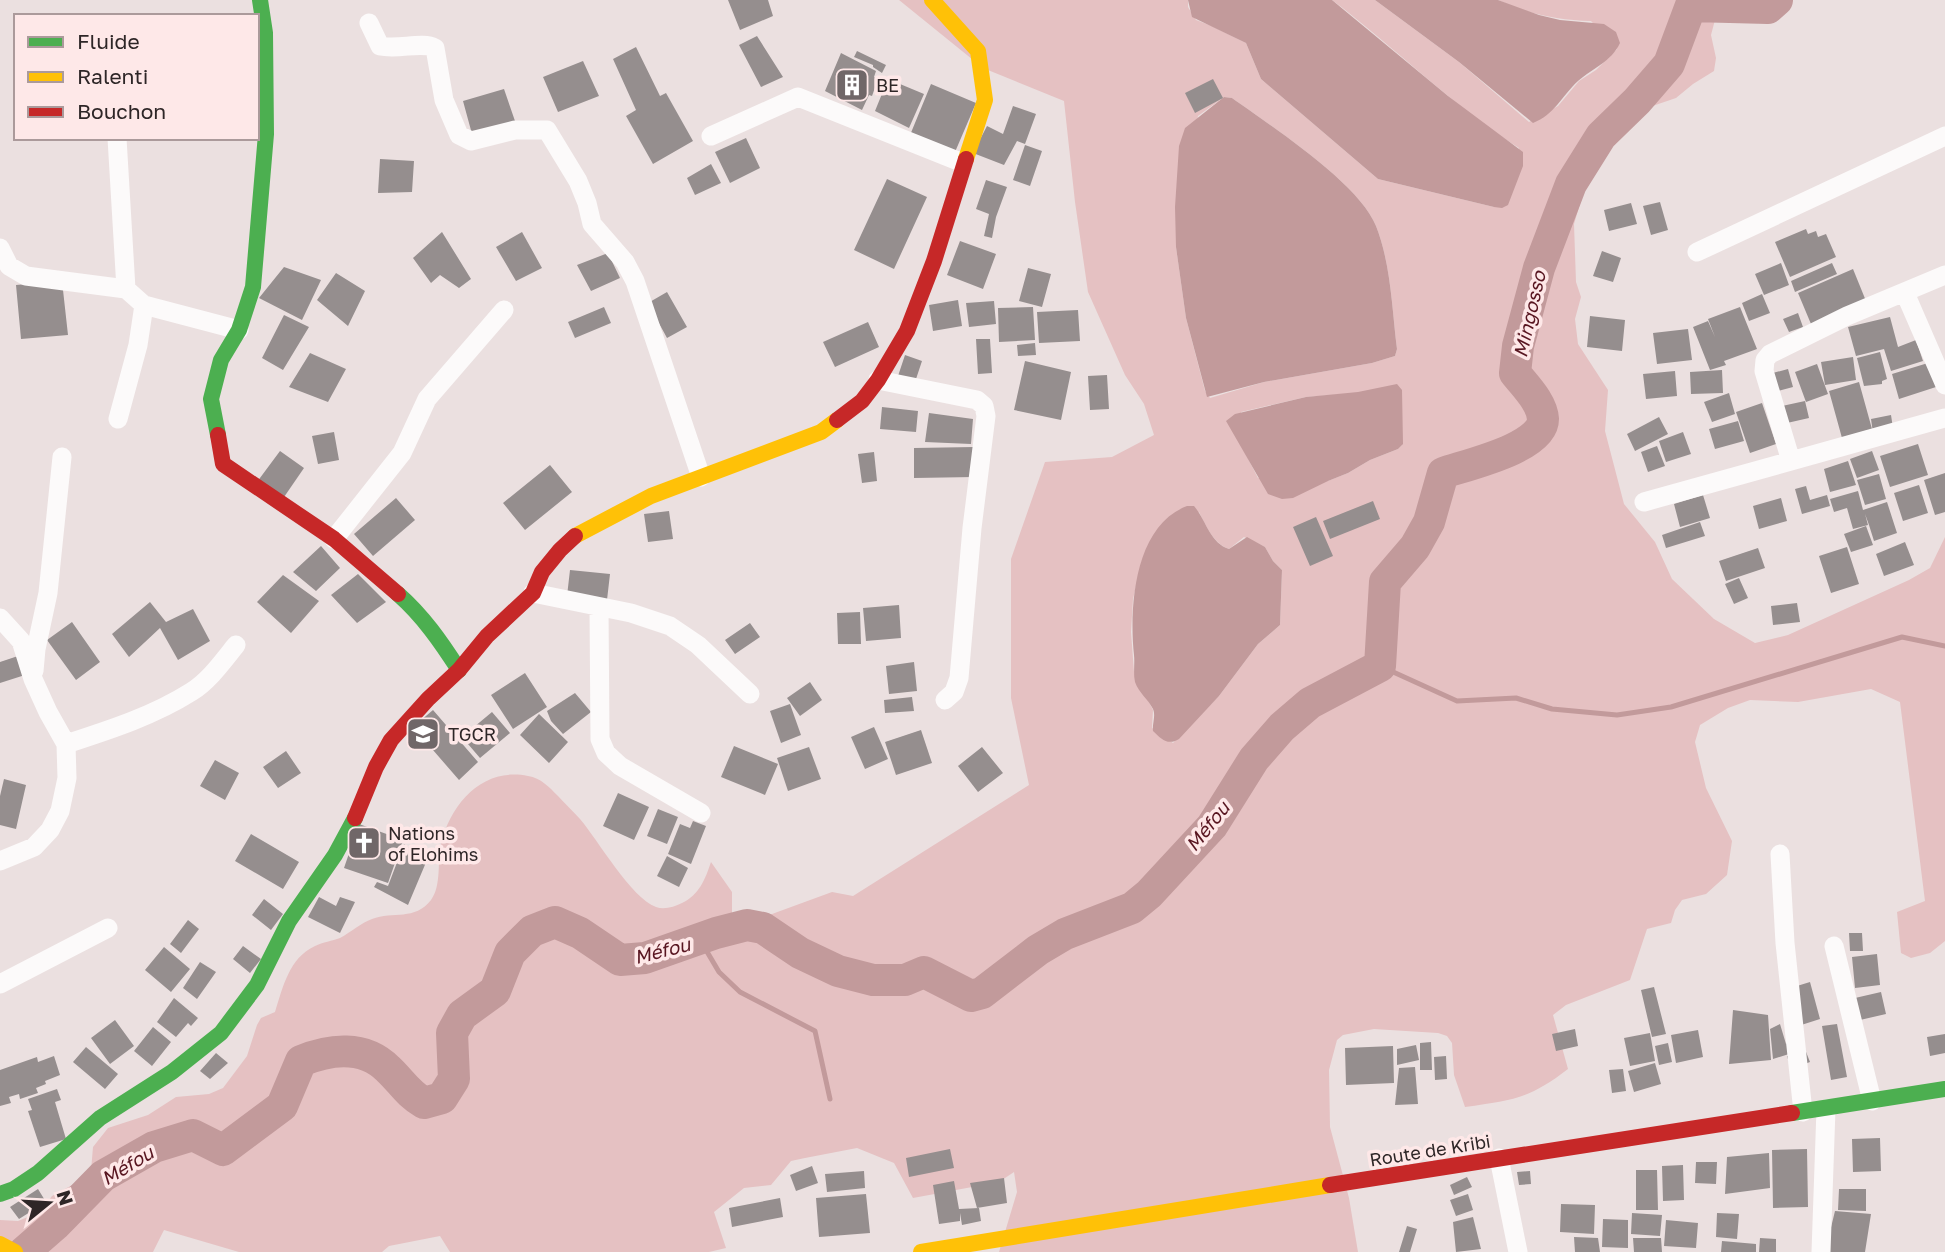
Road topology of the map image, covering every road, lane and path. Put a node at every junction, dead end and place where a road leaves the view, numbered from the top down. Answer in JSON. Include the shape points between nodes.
{"nodes":[{"id":1,"x":260,"y":0,"type":"edge"},
{"id":2,"x":932,"y":0,"type":"edge"},
{"id":3,"x":369,"y":23,"type":"dead end"},
{"id":4,"x":711,"y":136,"type":"dead end"},
{"id":5,"x":1945,"y":136,"type":"edge"},
{"id":6,"x":117,"y":140,"type":"edge"},
{"id":7,"x":963,"y":163,"type":"junction"},
{"id":8,"x":0,"y":248,"type":"edge"},
{"id":9,"x":1697,"y":251,"type":"dead end"},
{"id":10,"x":1945,"y":275,"type":"edge"},
{"id":11,"x":126,"y":289,"type":"junction"},
{"id":12,"x":1905,"y":293,"type":"junction"},
{"id":13,"x":144,"y":304,"type":"junction"},
{"id":14,"x":504,"y":310,"type":"dead end"},
{"id":15,"x":239,"y":330,"type":"junction"},
{"id":16,"x":878,"y":380,"type":"junction"},
{"id":17,"x":1945,"y":385,"type":"edge"},
{"id":18,"x":1945,"y":418,"type":"edge"},
{"id":19,"x":118,"y":419,"type":"dead end"},
{"id":20,"x":412,"y":449,"type":"dead end"},
{"id":21,"x":62,"y":457,"type":"dead end"},
{"id":22,"x":1791,"y":461,"type":"junction"},
{"id":23,"x":701,"y":477,"type":"junction"},
{"id":24,"x":1644,"y":502,"type":"dead end"},
{"id":25,"x":334,"y":539,"type":"junction"},
{"id":26,"x":533,"y":593,"type":"junction"},
{"id":27,"x":599,"y":608,"type":"junction"},
{"id":28,"x":0,"y":618,"type":"edge"},
{"id":29,"x":236,"y":645,"type":"dead end"},
{"id":30,"x":459,"y":670,"type":"junction"},
{"id":31,"x":33,"y":679,"type":"junction"},
{"id":32,"x":750,"y":694,"type":"dead end"},
{"id":33,"x":945,"y":700,"type":"dead end"},
{"id":34,"x":66,"y":744,"type":"junction"},
{"id":35,"x":702,"y":813,"type":"dead end"},
{"id":36,"x":1780,"y":854,"type":"dead end"},
{"id":37,"x":0,"y":861,"type":"edge"},
{"id":38,"x":108,"y":928,"type":"dead end"},
{"id":39,"x":1835,"y":946,"type":"dead end"},
{"id":40,"x":0,"y":984,"type":"edge"},
{"id":41,"x":1945,"y":1089,"type":"edge"},
{"id":42,"x":1872,"y":1101,"type":"junction"},
{"id":43,"x":1826,"y":1108,"type":"junction"},
{"id":44,"x":1803,"y":1112,"type":"junction"},
{"id":45,"x":1499,"y":1158,"type":"junction"},
{"id":46,"x":0,"y":1195,"type":"edge"},
{"id":47,"x":0,"y":1244,"type":"edge"},
{"id":48,"x":15,"y":1252,"type":"edge"},
{"id":49,"x":921,"y":1252,"type":"edge"},
{"id":50,"x":1518,"y":1252,"type":"edge"},
{"id":51,"x":1821,"y":1252,"type":"edge"}],
"edges":[{"from":1,"to":15,"type":"street","via":[[265,33],[266,134],[253,287]]},
{"from":2,"to":7,"type":"street","via":[[978,51],[985,100]]},
{"from":3,"to":23,"type":"street","via":[[380,46],[395,49],[426,43],[435,48],[444,100],[459,135],[471,141],[515,130],[547,130],[578,181],[592,224],[635,281]]},
{"from":4,"to":7,"type":"street","via":[[798,97]]},
{"from":5,"to":9,"type":"street"},
{"from":6,"to":11,"type":"street"},
{"from":7,"to":16,"type":"street","via":[[907,331]]},
{"from":8,"to":11,"type":"street","via":[[9,266],[26,276]]},
{"from":10,"to":12,"type":"street"},
{"from":11,"to":13,"type":"street"},
{"from":12,"to":17,"type":"street"},
{"from":12,"to":22,"type":"street","via":[[1847,316],[1765,360],[1764,371]]},
{"from":13,"to":15,"type":"street"},
{"from":13,"to":19,"type":"street"},
{"from":14,"to":25,"type":"street","via":[[427,399],[402,453]]},
{"from":15,"to":25,"type":"street","via":[[221,360],[211,399],[223,464]]},
{"from":16,"to":23,"type":"street","via":[[862,401],[821,432]]},
{"from":16,"to":33,"type":"street","via":[[977,400],[984,406],[959,678]]},
{"from":18,"to":22,"type":"street"},
{"from":20,"to":25,"type":"street"},
{"from":21,"to":31,"type":"street","via":[[48,593]]},
{"from":22,"to":24,"type":"street"},
{"from":23,"to":26,"type":"street","via":[[580,532],[542,572]]},
{"from":25,"to":30,"type":"street","via":[[415,609]]},
{"from":26,"to":27,"type":"street"},
{"from":26,"to":30,"type":"street"},
{"from":27,"to":32,"type":"street","via":[[670,626],[698,645]]},
{"from":27,"to":35,"type":"street","via":[[600,739],[606,753],[620,766]]},
{"from":28,"to":31,"type":"street","via":[[20,641]]},
{"from":29,"to":34,"type":"street","via":[[193,692],[124,726]]},
{"from":30,"to":46,"type":"street","via":[[391,740],[335,855],[289,920],[257,985],[222,1033],[100,1118],[38,1173]]},
{"from":31,"to":34,"type":"street"},
{"from":34,"to":37,"type":"street","via":[[67,778],[60,811],[50,830],[34,847]]},
{"from":36,"to":44,"type":"street"},
{"from":38,"to":40,"type":"street"},
{"from":39,"to":42,"type":"street"},
{"from":41,"to":42,"type":"street","name":"Route de Kribi"},
{"from":42,"to":43,"type":"street","name":"Route de Kribi"},
{"from":43,"to":44,"type":"street","name":"Route de Kribi"},
{"from":43,"to":51,"type":"street"},
{"from":44,"to":45,"type":"street","name":"Route de Kribi"},
{"from":45,"to":49,"type":"street","name":"Route de Kribi"},
{"from":45,"to":50,"type":"street"},
{"from":47,"to":48,"type":"street"}]}
